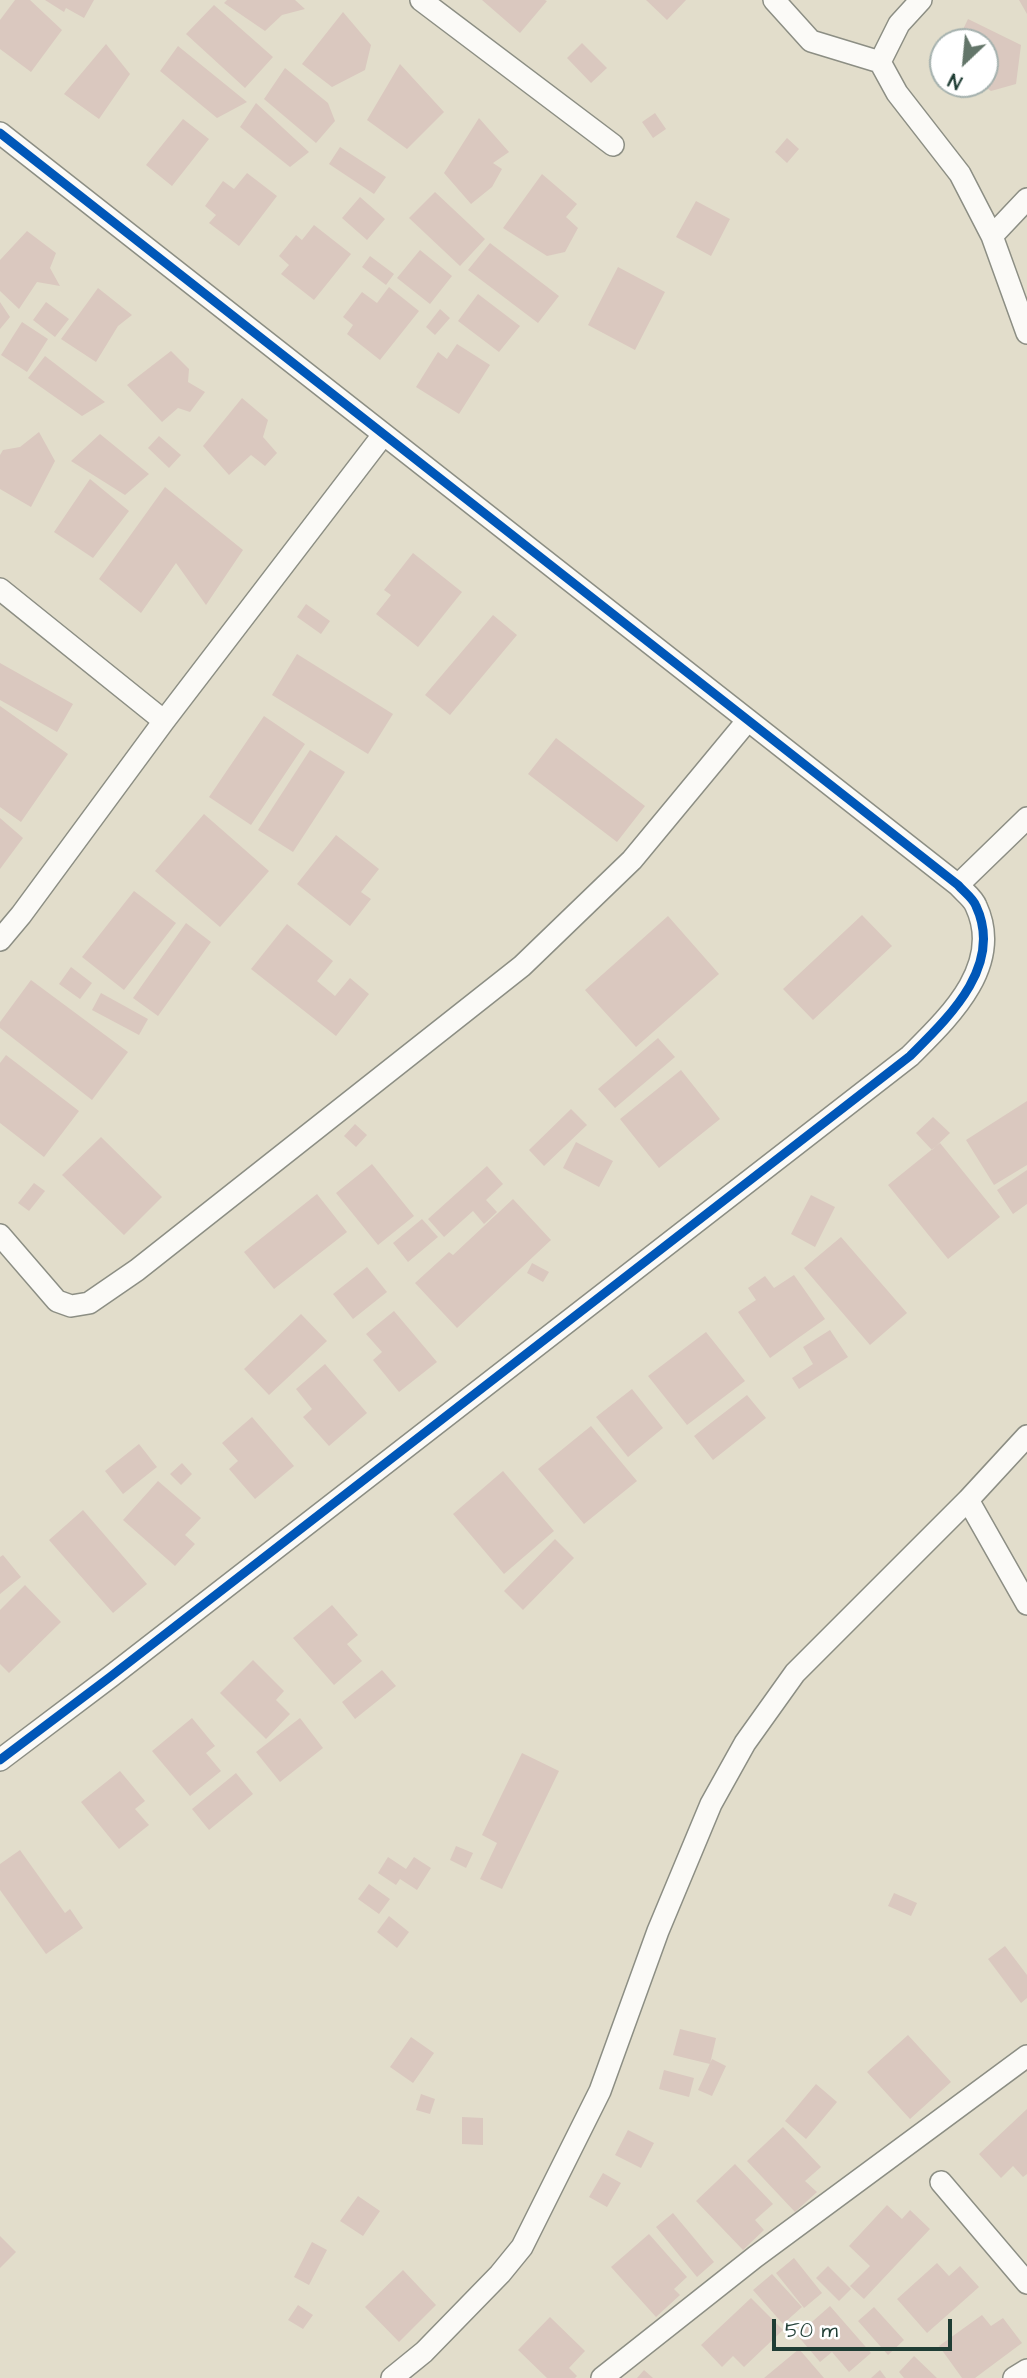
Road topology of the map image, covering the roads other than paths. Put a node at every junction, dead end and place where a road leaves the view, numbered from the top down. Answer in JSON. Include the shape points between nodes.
{"nodes":[{"id":1,"x":421,"y":0,"type":"edge"},
{"id":2,"x":774,"y":0,"type":"edge"},
{"id":3,"x":921,"y":0,"type":"edge"},
{"id":4,"x":880,"y":62,"type":"junction"},
{"id":5,"x":0,"y":133,"type":"edge"},
{"id":6,"x":614,"y":145,"type":"dead end"},
{"id":7,"x":1027,"y":199,"type":"edge"},
{"id":8,"x":992,"y":236,"type":"junction"},
{"id":9,"x":1027,"y":333,"type":"edge"},
{"id":10,"x":383,"y":435,"type":"junction"},
{"id":11,"x":0,"y":589,"type":"edge"},
{"id":12,"x":748,"y":720,"type":"junction"},
{"id":13,"x":163,"y":721,"type":"junction"},
{"id":14,"x":1027,"y":818,"type":"edge"},
{"id":15,"x":958,"y":886,"type":"junction"},
{"id":16,"x":0,"y":940,"type":"edge"},
{"id":17,"x":0,"y":1235,"type":"edge"},
{"id":18,"x":1027,"y":1436,"type":"edge"},
{"id":19,"x":968,"y":1500,"type":"junction"},
{"id":20,"x":1027,"y":1604,"type":"edge"},
{"id":21,"x":0,"y":1760,"type":"edge"},
{"id":22,"x":1027,"y":2056,"type":"edge"},
{"id":23,"x":941,"y":2182,"type":"dead end"},
{"id":24,"x":1027,"y":2283,"type":"edge"},
{"id":25,"x":1027,"y":2370,"type":"edge"},
{"id":26,"x":392,"y":2378,"type":"edge"},
{"id":27,"x":602,"y":2378,"type":"edge"},
{"id":28,"x":1014,"y":2378,"type":"edge"}],
"edges":[{"from":1,"to":6,"type":"street"},
{"from":2,"to":4,"type":"street","via":[[811,41]]},
{"from":3,"to":4,"type":"street","via":[[899,24]]},
{"from":4,"to":8,"type":"street","via":[[897,93],[960,174]]},
{"from":5,"to":10,"type":"street"},
{"from":7,"to":8,"type":"street"},
{"from":8,"to":9,"type":"street"},
{"from":10,"to":12,"type":"street"},
{"from":10,"to":13,"type":"street"},
{"from":11,"to":13,"type":"street"},
{"from":12,"to":15,"type":"street"},
{"from":12,"to":17,"type":"street","via":[[632,860],[522,966],[127,1277],[89,1303],[71,1306],[57,1301]]},
{"from":13,"to":16,"type":"street"},
{"from":14,"to":15,"type":"street"},
{"from":15,"to":21,"type":"street","via":[[976,904],[981,922],[978,972],[963,998],[910,1056]]},
{"from":18,"to":19,"type":"street"},
{"from":19,"to":20,"type":"street"},
{"from":19,"to":26,"type":"street","via":[[795,1673],[745,1743],[712,1804],[663,1919],[600,2091],[522,2248],[424,2353]]},
{"from":22,"to":27,"type":"street","via":[[755,2257]]},
{"from":23,"to":24,"type":"street"},
{"from":25,"to":28,"type":"street"}]}
